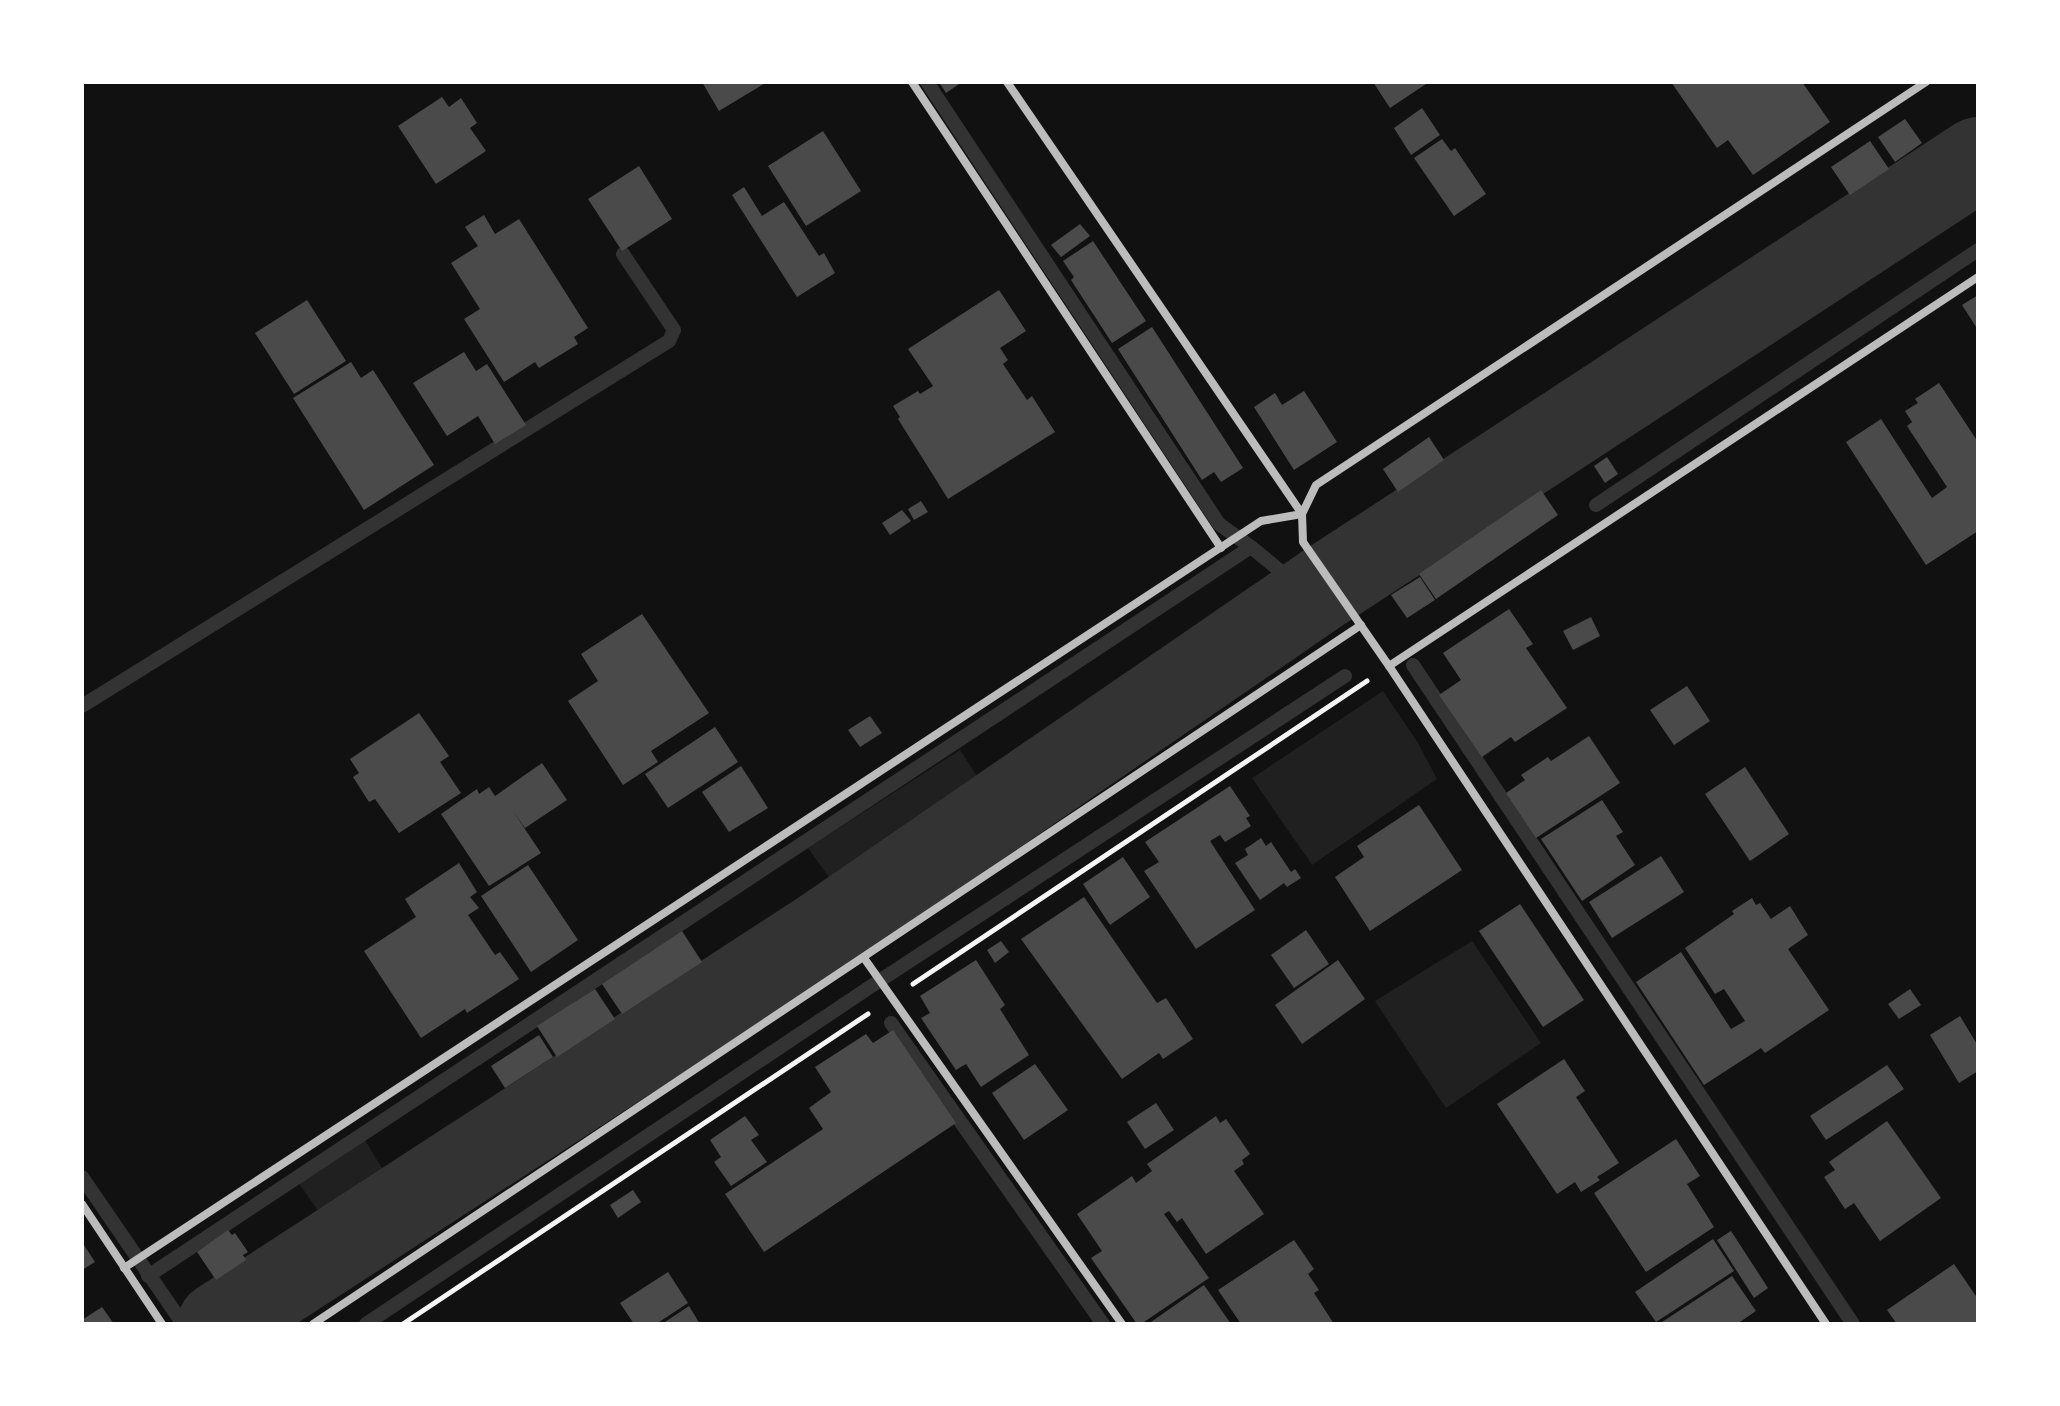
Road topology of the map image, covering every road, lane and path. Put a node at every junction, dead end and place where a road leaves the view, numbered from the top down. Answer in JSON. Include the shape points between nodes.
{"nodes":[{"id":1,"x":912,"y":82,"type":"edge"},
{"id":2,"x":1007,"y":82,"type":"edge"},
{"id":3,"x":1926,"y":82,"type":"edge"},
{"id":4,"x":1978,"y":277,"type":"edge"},
{"id":5,"x":1302,"y":514,"type":"junction"},
{"id":6,"x":1221,"y":548,"type":"junction"},
{"id":7,"x":1361,"y":625,"type":"junction"},
{"id":8,"x":1389,"y":666,"type":"junction"},
{"id":9,"x":864,"y":958,"type":"junction"},
{"id":10,"x":82,"y":1204,"type":"edge"},
{"id":11,"x":128,"y":1266,"type":"junction"},
{"id":12,"x":162,"y":1324,"type":"edge"},
{"id":13,"x":313,"y":1324,"type":"edge"},
{"id":14,"x":1122,"y":1324,"type":"edge"},
{"id":15,"x":1826,"y":1324,"type":"edge"}],
"edges":[{"from":1,"to":6,"type":"street"},
{"from":2,"to":5,"type":"street"},
{"from":3,"to":5,"type":"street","via":[[1316,485]]},
{"from":4,"to":8,"type":"street"},
{"from":5,"to":6,"type":"street","via":[[1261,521]]},
{"from":5,"to":7,"type":"street","via":[[1303,542]]},
{"from":6,"to":11,"type":"street"},
{"from":7,"to":8,"type":"street"},
{"from":7,"to":9,"type":"street"},
{"from":8,"to":15,"type":"street"},
{"from":9,"to":13,"type":"street"},
{"from":9,"to":14,"type":"street"},
{"from":10,"to":11,"type":"street"},
{"from":11,"to":12,"type":"street"}]}
